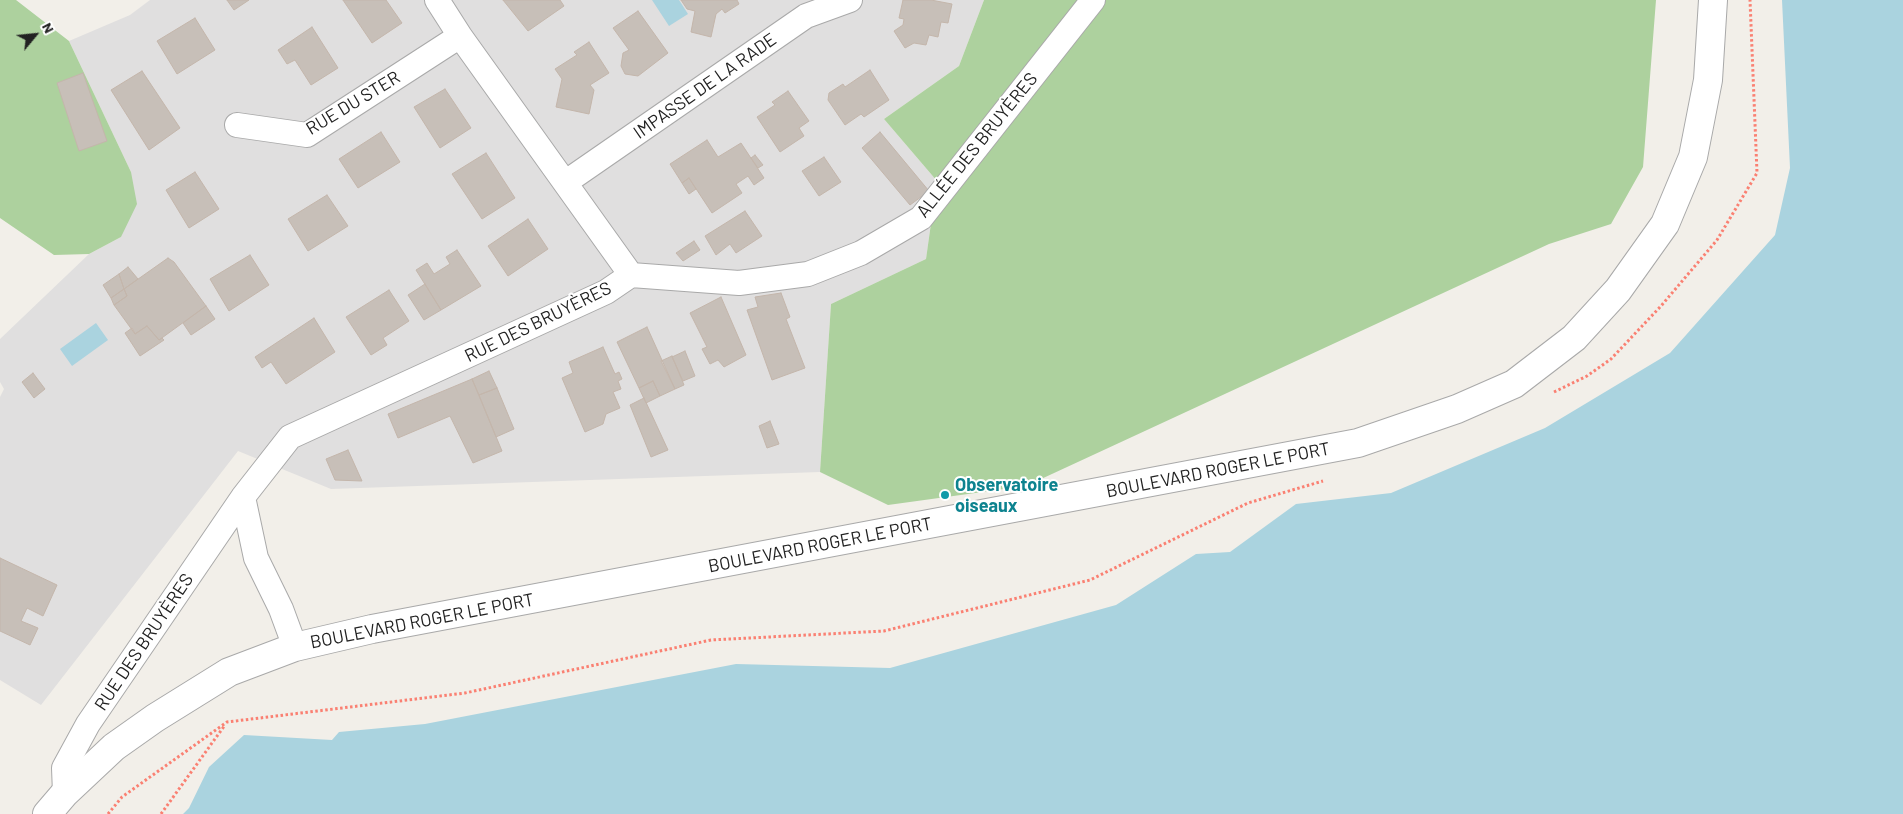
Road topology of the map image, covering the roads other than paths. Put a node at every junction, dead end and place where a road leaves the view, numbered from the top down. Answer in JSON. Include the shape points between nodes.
{"nodes":[{"id":1,"x":437,"y":0,"type":"edge"},
{"id":2,"x":850,"y":0,"type":"edge"},
{"id":3,"x":1093,"y":0,"type":"edge"},
{"id":4,"x":1713,"y":0,"type":"edge"},
{"id":5,"x":460,"y":36,"type":"junction"},
{"id":6,"x":237,"y":125,"type":"dead end"},
{"id":7,"x":566,"y":182,"type":"junction"},
{"id":8,"x":630,"y":275,"type":"junction"},
{"id":9,"x":243,"y":497,"type":"junction"},
{"id":10,"x":295,"y":647,"type":"junction"},
{"id":11,"x":65,"y":793,"type":"junction"},
{"id":12,"x":48,"y":814,"type":"edge"}],
"edges":[{"from":1,"to":5,"type":"street","name":"RUE DES BRUYÈRES"},
{"from":2,"to":7,"type":"street","name":"IMPASSE DE LA RADE","via":[[806,16]]},
{"from":3,"to":8,"type":"street","name":"ALLÉE DES BRUYÈRES","via":[[921,218],[861,254],[808,274],[739,283]]},
{"from":4,"to":10,"type":"street","name":"BOULEVARD ROGER LE PORT","via":[[1708,80],[1693,157],[1665,224],[1618,290],[1574,338],[1514,384],[1457,409],[1358,443],[382,627]]},
{"from":5,"to":6,"type":"street","name":"RUE DU STER","via":[[307,135]]},
{"from":5,"to":7,"type":"street","name":"RUE DES BRUYÈRES"},
{"from":7,"to":8,"type":"street","name":"RUE DES BRUYÈRES"},
{"from":8,"to":9,"type":"street","name":"RUE DES BRUYÈRES","via":[[606,292],[290,437]]},
{"from":9,"to":10,"type":"street","via":[[256,558]]},
{"from":9,"to":11,"type":"street","name":"RUE DES BRUYÈRES","via":[[88,724],[64,768]]},
{"from":10,"to":11,"type":"street","name":"BOULEVARD ROGER LE PORT","via":[[229,672],[155,718],[114,747]]},
{"from":11,"to":12,"type":"street","name":"BOULEVARD ROGER LE PORT"}]}
